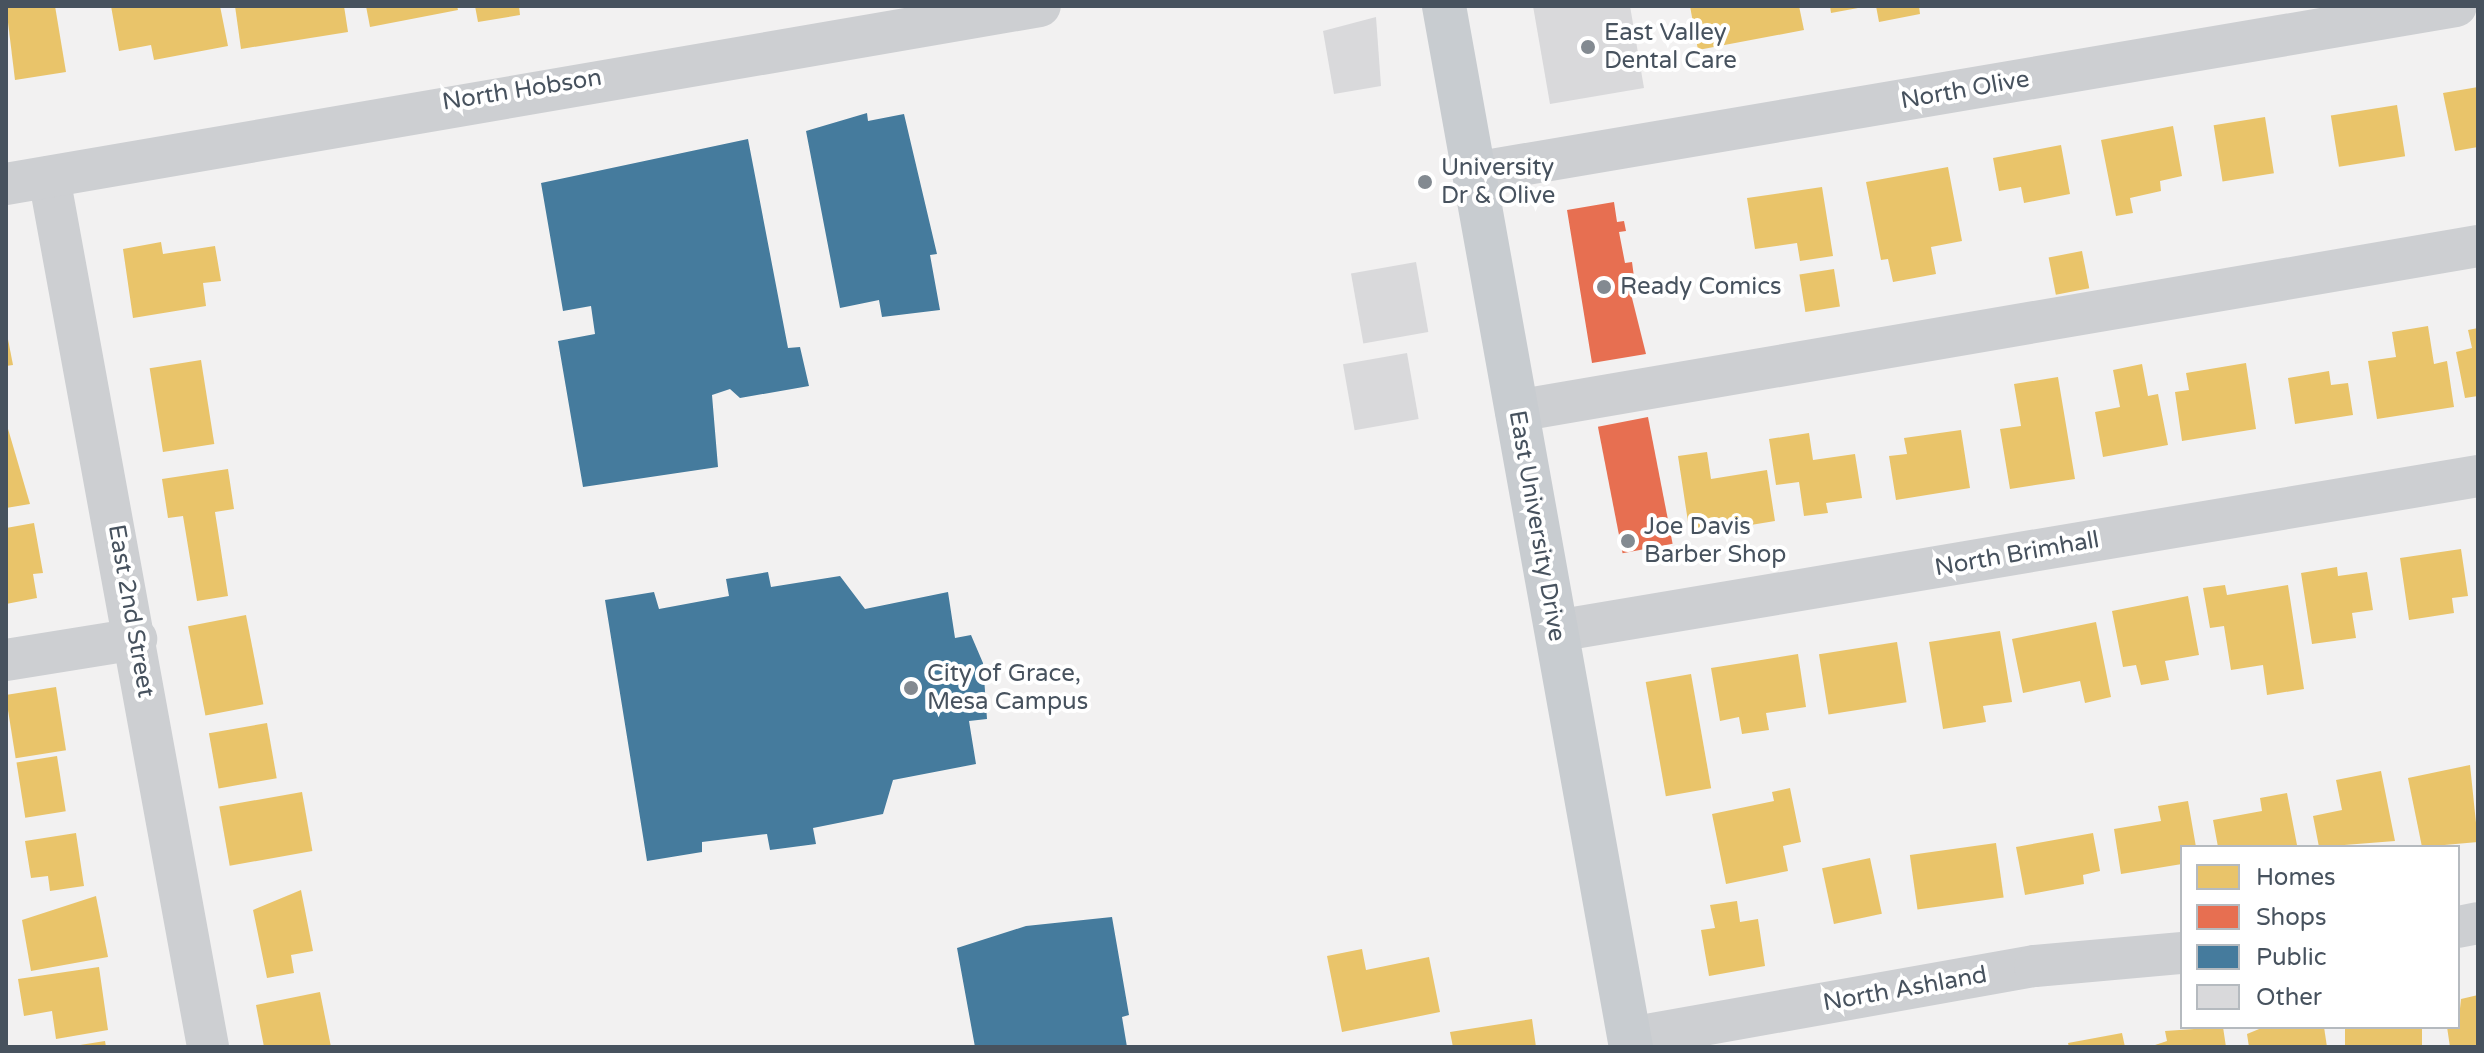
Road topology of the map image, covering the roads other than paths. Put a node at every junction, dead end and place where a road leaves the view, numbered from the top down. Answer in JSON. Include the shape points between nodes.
{"nodes":[{"id":1,"x":1040,"y":6,"type":"edge"},
{"id":2,"x":1444,"y":6,"type":"edge"},
{"id":3,"x":2456,"y":6,"type":"edge"},
{"id":4,"x":1474,"y":173,"type":"junction"},
{"id":5,"x":49,"y":177,"type":"junction"},
{"id":6,"x":6,"y":184,"type":"edge"},
{"id":7,"x":2478,"y":246,"type":"edge"},
{"id":8,"x":1516,"y":411,"type":"junction"},
{"id":9,"x":2478,"y":476,"type":"edge"},
{"id":10,"x":1556,"y":631,"type":"junction"},
{"id":11,"x":136,"y":639,"type":"junction"},
{"id":12,"x":6,"y":660,"type":"edge"},
{"id":13,"x":2180,"y":953,"type":"edge"},
{"id":14,"x":1631,"y":1042,"type":"edge"},
{"id":15,"x":208,"y":1047,"type":"edge"}],
"edges":[{"from":1,"to":5,"type":"street","name":"North Hobson"},
{"from":2,"to":4,"type":"main road","name":"East University Drive"},
{"from":3,"to":4,"type":"street","name":"North Olive"},
{"from":4,"to":8,"type":"main road","name":"East University Drive"},
{"from":5,"to":6,"type":"street","name":"North Hobson"},
{"from":5,"to":11,"type":"street","name":"East 2nd Street"},
{"from":7,"to":8,"type":"street"},
{"from":8,"to":10,"type":"main road","name":"East University Drive"},
{"from":9,"to":10,"type":"street","name":"North Brimhall"},
{"from":10,"to":14,"type":"main road","name":"East University Drive"},
{"from":11,"to":12,"type":"street"},
{"from":11,"to":15,"type":"street","name":"East 2nd Street"},
{"from":13,"to":14,"type":"street","name":"North Ashland","via":[[2035,966]]}]}
